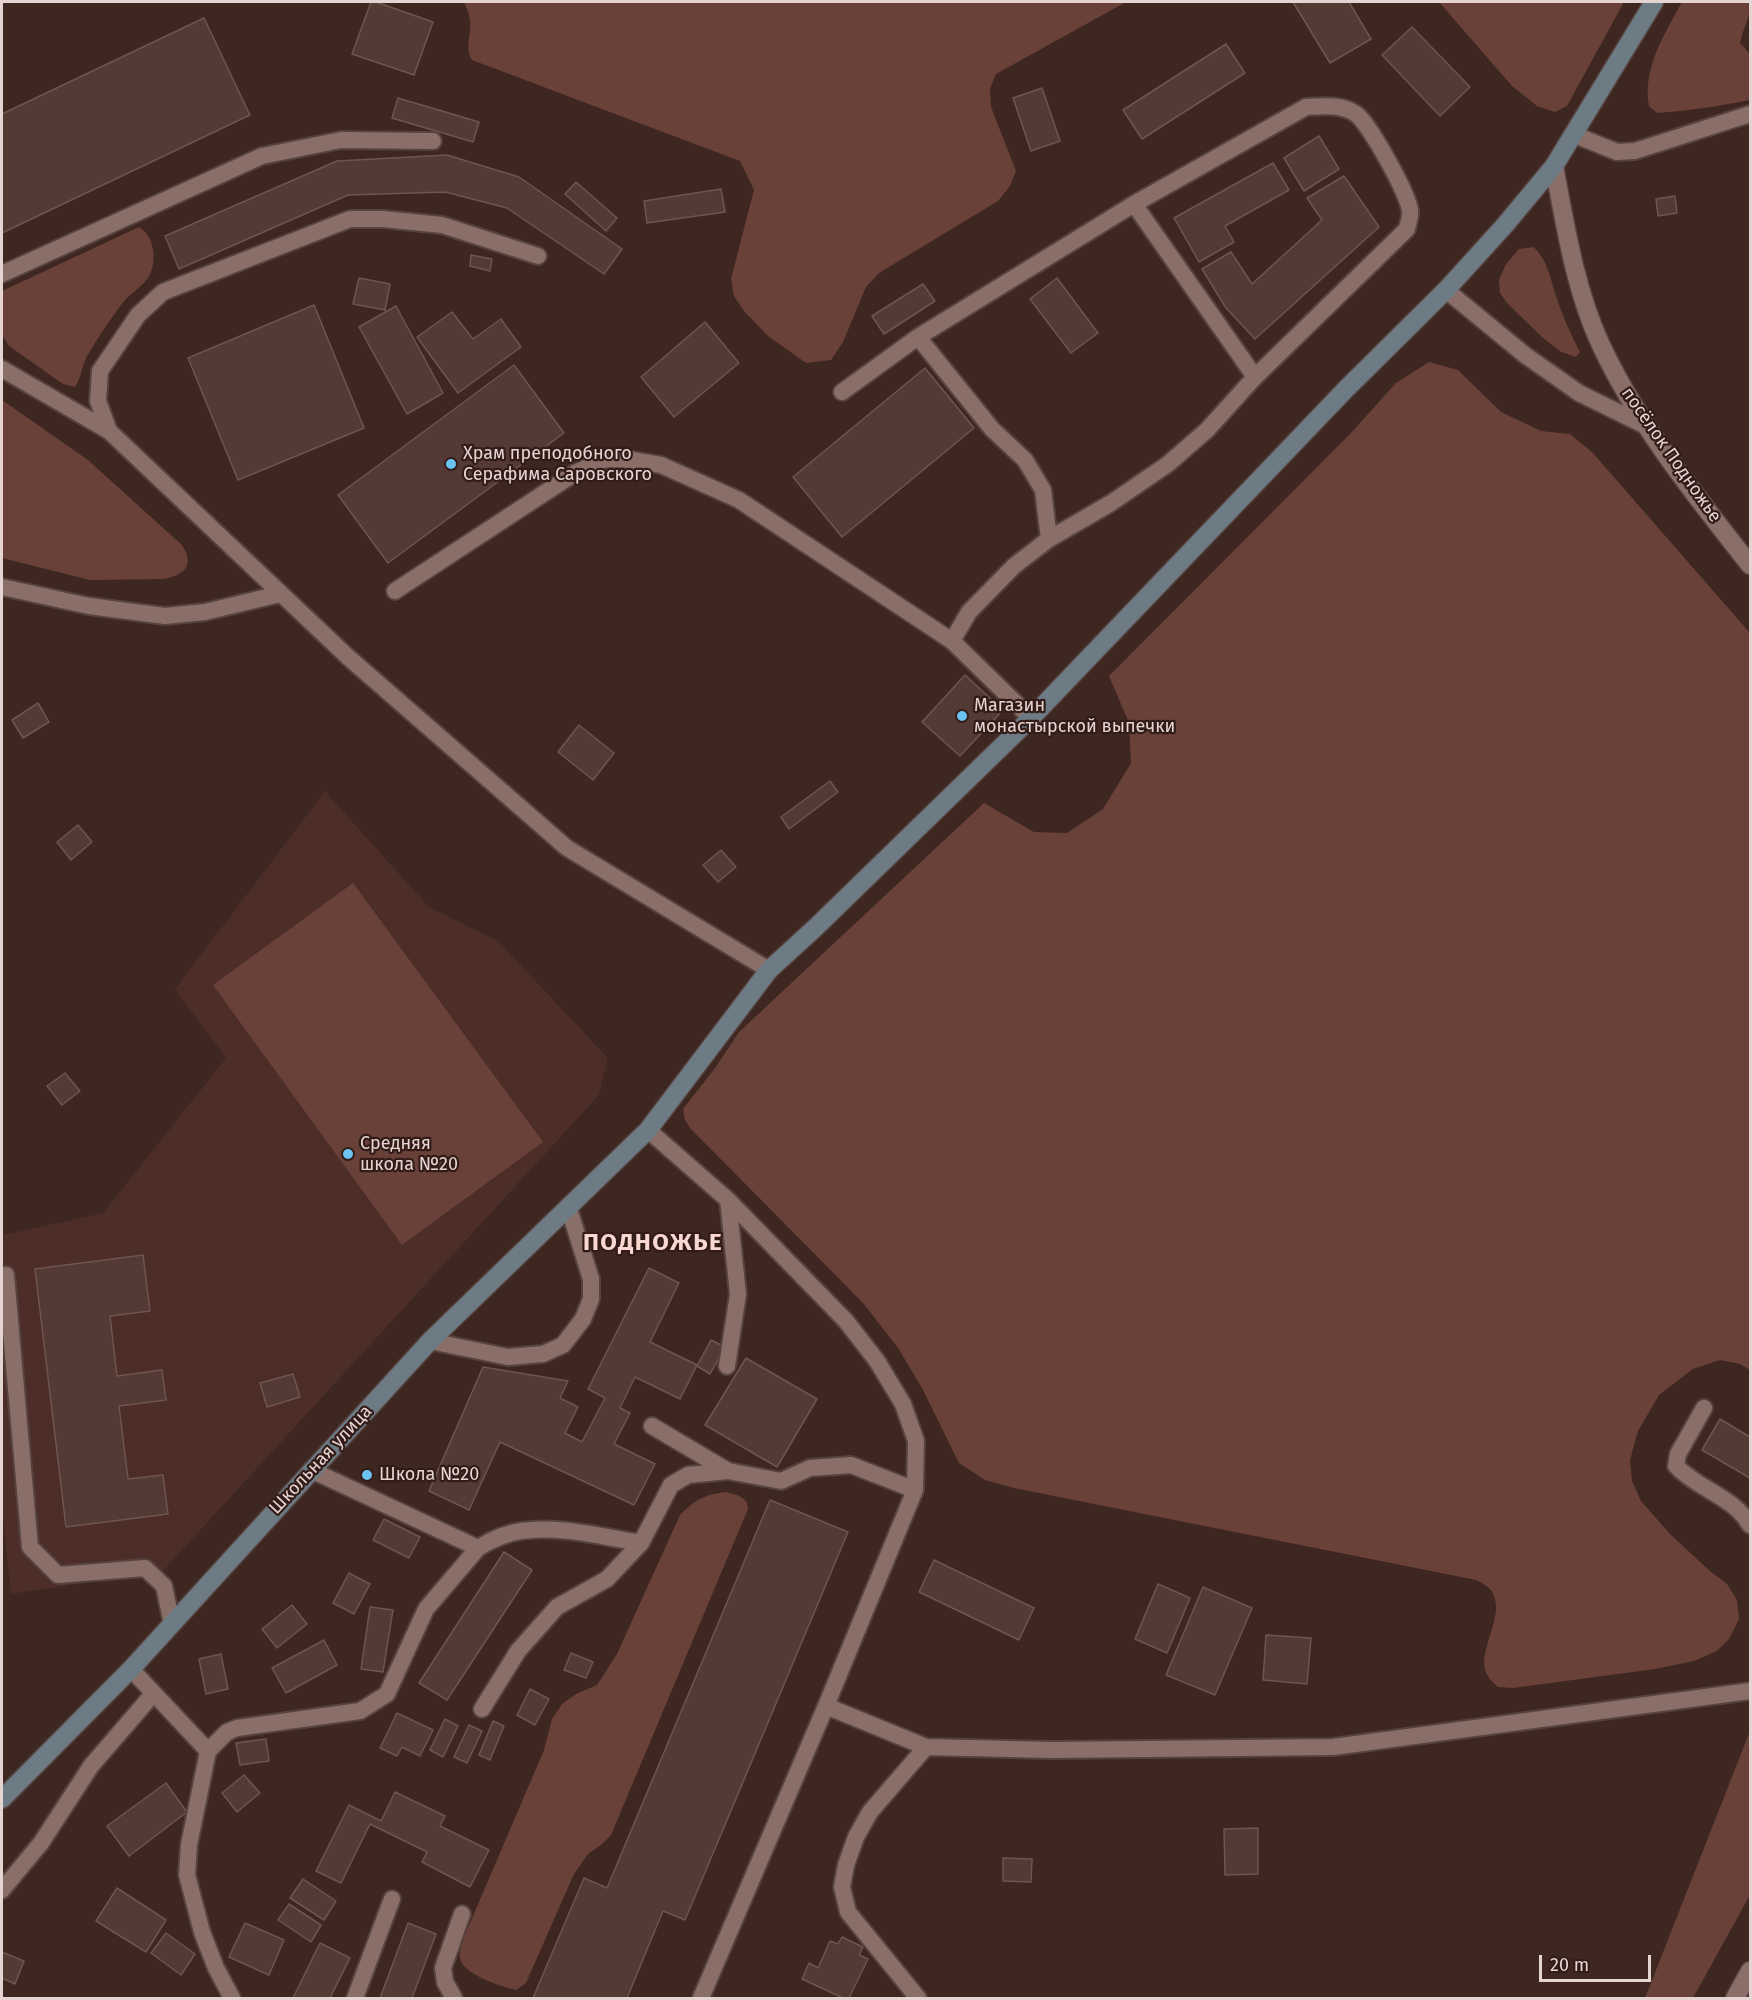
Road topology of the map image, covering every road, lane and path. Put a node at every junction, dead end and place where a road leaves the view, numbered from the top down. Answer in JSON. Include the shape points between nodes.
{"nodes":[{"id":1,"x":1654,"y":2,"type":"edge"},
{"id":2,"x":1750,"y":114,"type":"edge"},
{"id":3,"x":1575,"y":135,"type":"junction"},
{"id":4,"x":433,"y":141,"type":"dead end"},
{"id":5,"x":1554,"y":166,"type":"junction"},
{"id":6,"x":1134,"y":204,"type":"junction"},
{"id":7,"x":538,"y":256,"type":"dead end"},
{"id":8,"x":2,"y":274,"type":"edge"},
{"id":9,"x":1446,"y":290,"type":"junction"},
{"id":10,"x":918,"y":337,"type":"junction"},
{"id":11,"x":2,"y":369,"type":"edge"},
{"id":12,"x":1255,"y":377,"type":"junction"},
{"id":13,"x":842,"y":392,"type":"dead end"},
{"id":14,"x":1646,"y":426,"type":"junction"},
{"id":15,"x":109,"y":431,"type":"junction"},
{"id":16,"x":1049,"y":539,"type":"junction"},
{"id":17,"x":1750,"y":565,"type":"edge"},
{"id":18,"x":2,"y":587,"type":"edge"},
{"id":19,"x":394,"y":591,"type":"dead end"},
{"id":20,"x":280,"y":594,"type":"junction"},
{"id":21,"x":952,"y":641,"type":"junction"},
{"id":22,"x":1031,"y":718,"type":"junction"},
{"id":23,"x":769,"y":970,"type":"junction"},
{"id":24,"x":648,"y":1130,"type":"junction"},
{"id":25,"x":728,"y":1200,"type":"junction"},
{"id":26,"x":569,"y":1209,"type":"junction"},
{"id":27,"x":6,"y":1275,"type":"dead end"},
{"id":28,"x":430,"y":1341,"type":"junction"},
{"id":29,"x":727,"y":1366,"type":"dead end"},
{"id":30,"x":1704,"y":1408,"type":"dead end"},
{"id":31,"x":652,"y":1426,"type":"dead end"},
{"id":32,"x":310,"y":1470,"type":"junction"},
{"id":33,"x":728,"y":1471,"type":"junction"},
{"id":34,"x":915,"y":1490,"type":"junction"},
{"id":35,"x":1750,"y":1525,"type":"edge"},
{"id":36,"x":640,"y":1543,"type":"junction"},
{"id":37,"x":478,"y":1548,"type":"junction"},
{"id":38,"x":172,"y":1624,"type":"junction"},
{"id":39,"x":131,"y":1669,"type":"junction"},
{"id":40,"x":1750,"y":1691,"type":"edge"},
{"id":41,"x":153,"y":1694,"type":"junction"},
{"id":42,"x":826,"y":1706,"type":"junction"},
{"id":43,"x":482,"y":1709,"type":"dead end"},
{"id":44,"x":926,"y":1747,"type":"junction"},
{"id":45,"x":208,"y":1751,"type":"junction"},
{"id":46,"x":2,"y":1799,"type":"edge"},
{"id":47,"x":2,"y":1890,"type":"edge"},
{"id":48,"x":392,"y":1899,"type":"dead end"},
{"id":49,"x":462,"y":1914,"type":"dead end"},
{"id":50,"x":1750,"y":1971,"type":"edge"},
{"id":51,"x":232,"y":1998,"type":"edge"},
{"id":52,"x":355,"y":1998,"type":"edge"},
{"id":53,"x":454,"y":1998,"type":"edge"},
{"id":54,"x":701,"y":1998,"type":"edge"},
{"id":55,"x":918,"y":1998,"type":"edge"},
{"id":56,"x":1735,"y":1998,"type":"edge"}],
"edges":[{"from":1,"to":3,"type":"main road","name":"Школьная улица"},
{"from":2,"to":3,"type":"lane","via":[[1635,151],[1617,152]]},
{"from":3,"to":5,"type":"main road","name":"Школьная улица"},
{"from":4,"to":8,"type":"lane","via":[[341,140],[262,156]]},
{"from":5,"to":9,"type":"main road","name":"Школьная улица"},
{"from":5,"to":14,"type":"street","name":"посёлок Подножье","via":[[1570,249],[1599,341]]},
{"from":6,"to":10,"type":"lane"},
{"from":6,"to":12,"type":"lane"},
{"from":6,"to":12,"type":"lane","via":[[1306,107],[1332,106],[1356,113],[1369,127],[1407,197],[1407,229]]},
{"from":7,"to":15,"type":"lane","via":[[442,225],[350,219],[163,291],[138,315],[100,371],[98,401]]},
{"from":9,"to":14,"type":"lane","via":[[1579,393]]},
{"from":9,"to":22,"type":"main road","name":"Школьная улица"},
{"from":10,"to":13,"type":"lane"},
{"from":10,"to":16,"type":"lane","via":[[992,429],[1025,460],[1042,490]]},
{"from":11,"to":15,"type":"lane"},
{"from":12,"to":16,"type":"lane","via":[[1207,430],[1168,464]]},
{"from":14,"to":17,"type":"street","name":"посёлок Подножье"},
{"from":15,"to":20,"type":"lane"},
{"from":16,"to":21,"type":"lane","via":[[1014,566],[969,612]]},
{"from":18,"to":20,"type":"lane","via":[[89,606],[165,616],[205,612]]},
{"from":19,"to":21,"type":"lane","via":[[575,473],[605,459],[632,460],[661,465],[739,500]]},
{"from":20,"to":23,"type":"lane","via":[[567,848]]},
{"from":21,"to":22,"type":"lane"},
{"from":22,"to":23,"type":"main road","name":"Школьная улица"},
{"from":23,"to":24,"type":"main road","name":"Школьная улица"},
{"from":24,"to":25,"type":"lane"},
{"from":24,"to":26,"type":"main road","name":"Школьная улица"},
{"from":25,"to":29,"type":"lane","via":[[738,1294]]},
{"from":25,"to":34,"type":"lane","via":[[846,1321],[877,1361],[903,1404],[915,1441]]},
{"from":26,"to":28,"type":"main road","name":"Школьная улица"},
{"from":26,"to":28,"type":"lane","via":[[591,1279],[591,1299],[583,1319],[562,1345],[543,1354],[508,1357]]},
{"from":27,"to":38,"type":"lane","via":[[30,1547],[58,1575],[145,1568],[164,1586]]},
{"from":28,"to":32,"type":"main road","name":"Школьная улица"},
{"from":30,"to":35,"type":"lane","via":[[1678,1454],[1676,1466],[1688,1478],[1732,1503]]},
{"from":31,"to":33,"type":"lane"},
{"from":32,"to":37,"type":"lane"},
{"from":32,"to":38,"type":"main road","name":"Школьная улица"},
{"from":33,"to":34,"type":"lane","via":[[781,1481],[810,1468],[850,1465]]},
{"from":33,"to":36,"type":"lane","via":[[688,1475],[671,1485]]},
{"from":34,"to":42,"type":"lane"},
{"from":36,"to":37,"type":"lane","via":[[541,1530],[520,1531]]},
{"from":36,"to":43,"type":"lane","via":[[608,1579],[557,1607],[518,1651]]},
{"from":37,"to":45,"type":"lane","via":[[426,1609],[387,1694],[360,1711],[237,1728],[227,1732]]},
{"from":38,"to":39,"type":"main road","name":"Школьная улица"},
{"from":39,"to":41,"type":"lane"},
{"from":39,"to":46,"type":"main road","name":"Школьная улица"},
{"from":40,"to":44,"type":"lane","via":[[1333,1747]]},
{"from":41,"to":45,"type":"lane"},
{"from":41,"to":47,"type":"lane","via":[[92,1766],[41,1843]]},
{"from":42,"to":44,"type":"lane"},
{"from":42,"to":54,"type":"lane"},
{"from":44,"to":55,"type":"lane","via":[[870,1812],[856,1837],[842,1887],[848,1912]]},
{"from":45,"to":51,"type":"lane","via":[[189,1845],[187,1875],[202,1932]]},
{"from":48,"to":52,"type":"lane"},
{"from":49,"to":53,"type":"lane","via":[[443,1968]]},
{"from":50,"to":56,"type":"street"}]}
